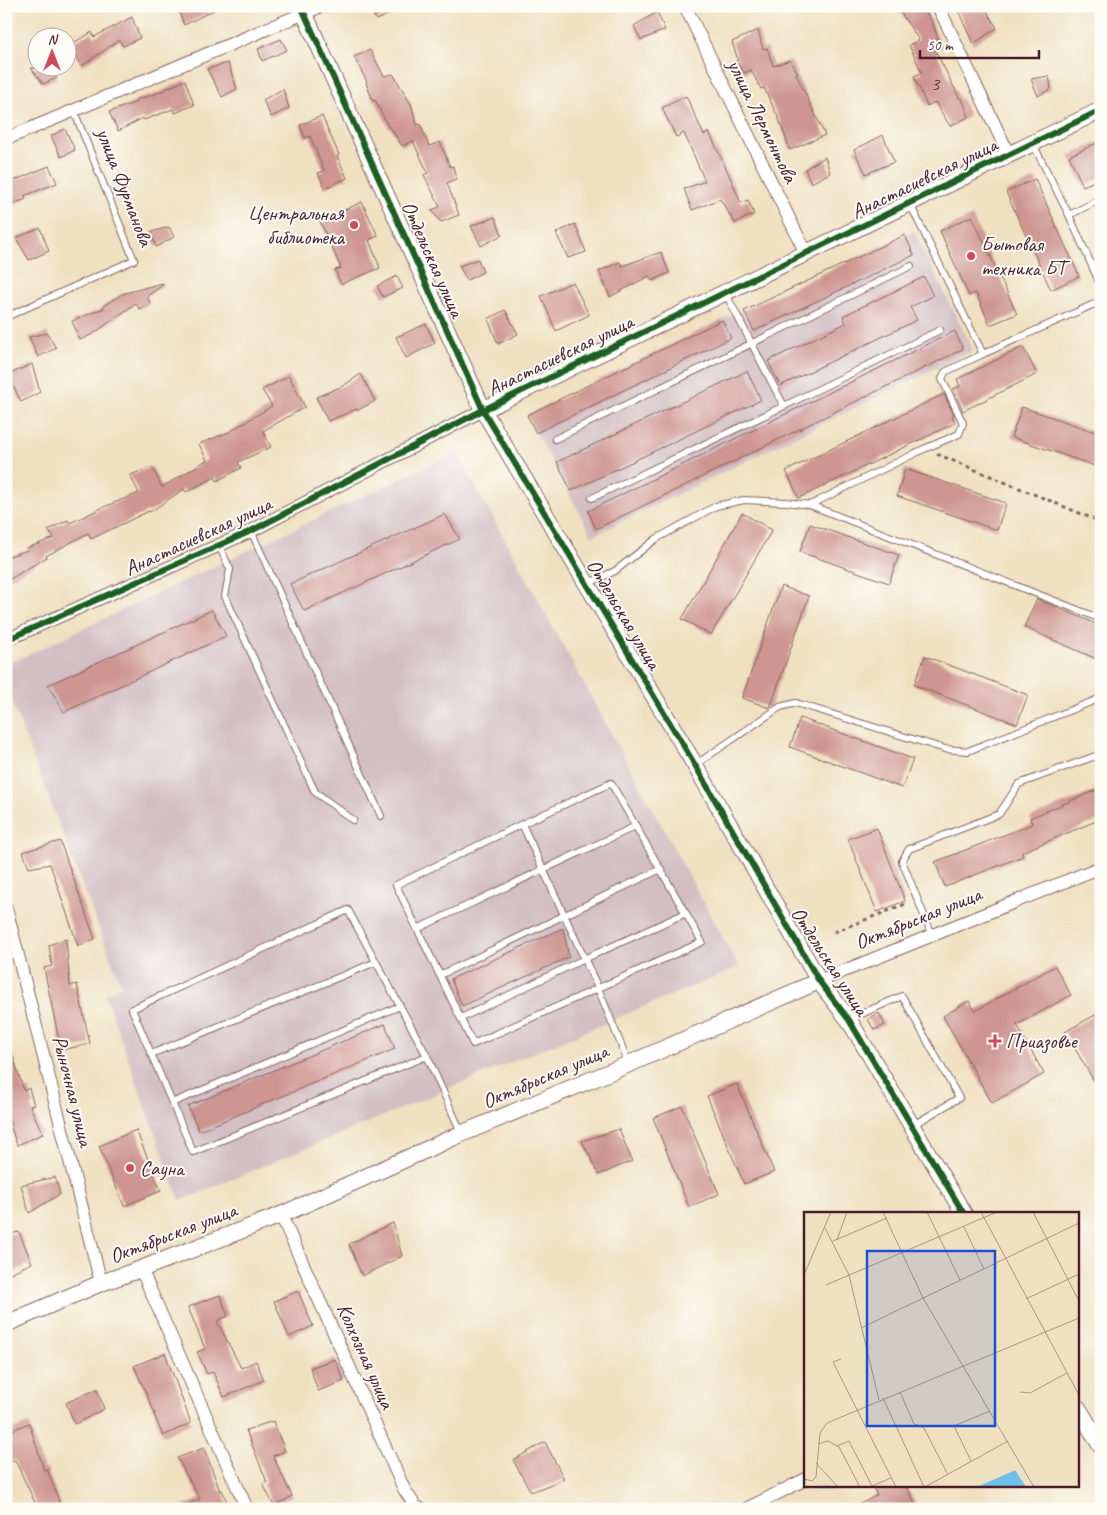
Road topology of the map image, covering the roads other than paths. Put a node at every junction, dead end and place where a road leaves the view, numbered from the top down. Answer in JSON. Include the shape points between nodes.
{"nodes":[{"id":1,"x":321,"y":6,"type":"edge"},
{"id":2,"x":685,"y":6,"type":"edge"},
{"id":3,"x":938,"y":6,"type":"edge"},
{"id":4,"x":303,"y":10,"type":"edge"},
{"id":5,"x":74,"y":110,"type":"junction"},
{"id":6,"x":1101,"y":110,"type":"edge"},
{"id":7,"x":6,"y":139,"type":"edge"},
{"id":8,"x":1033,"y":143,"type":"junction"},
{"id":9,"x":1009,"y":155,"type":"junction"},
{"id":10,"x":1101,"y":200,"type":"edge"},
{"id":11,"x":909,"y":203,"type":"junction"},
{"id":12,"x":1069,"y":215,"type":"junction"},
{"id":13,"x":806,"y":253,"type":"junction"},
{"id":14,"x":911,"y":266,"type":"dead end"},
{"id":15,"x":1101,"y":286,"type":"edge"},
{"id":16,"x":725,"y":292,"type":"junction"},
{"id":17,"x":1101,"y":301,"type":"edge"},
{"id":18,"x":6,"y":317,"type":"edge"},
{"id":19,"x":940,"y":330,"type":"dead end"},
{"id":20,"x":752,"y":343,"type":"junction"},
{"id":21,"x":983,"y":354,"type":"junction"},
{"id":22,"x":784,"y":406,"type":"junction"},
{"id":23,"x":483,"y":410,"type":"junction"},
{"id":24,"x":555,"y":439,"type":"dead end"},
{"id":25,"x":592,"y":498,"type":"dead end"},
{"id":26,"x":810,"y":505,"type":"junction"},
{"id":27,"x":251,"y":531,"type":"junction"},
{"id":28,"x":219,"y":546,"type":"junction"},
{"id":29,"x":587,"y":584,"type":"junction"},
{"id":30,"x":1101,"y":619,"type":"edge"},
{"id":31,"x":6,"y":640,"type":"edge"},
{"id":32,"x":1101,"y":698,"type":"edge"},
{"id":33,"x":1101,"y":754,"type":"edge"},
{"id":34,"x":695,"y":765,"type":"junction"},
{"id":35,"x":381,"y":816,"type":"dead end"},
{"id":36,"x":353,"y":820,"type":"dead end"},
{"id":37,"x":522,"y":824,"type":"junction"},
{"id":38,"x":636,"y":826,"type":"junction"},
{"id":39,"x":1101,"y":867,"type":"edge"},
{"id":40,"x":543,"y":869,"type":"junction"},
{"id":41,"x":661,"y":869,"type":"junction"},
{"id":42,"x":6,"y":908,"type":"edge"},
{"id":43,"x":686,"y":913,"type":"junction"},
{"id":44,"x":564,"y":915,"type":"junction"},
{"id":45,"x":417,"y":929,"type":"junction"},
{"id":46,"x":932,"y":936,"type":"junction"},
{"id":47,"x":584,"y":959,"type":"junction"},
{"id":48,"x":376,"y":962,"type":"junction"},
{"id":49,"x":440,"y":974,"type":"junction"},
{"id":50,"x":819,"y":981,"type":"junction"},
{"id":51,"x":598,"y":988,"type":"junction"},
{"id":52,"x":400,"y":1006,"type":"junction"},
{"id":53,"x":461,"y":1018,"type":"junction"},
{"id":54,"x":849,"y":1020,"type":"junction"},
{"id":55,"x":151,"y":1054,"type":"junction"},
{"id":56,"x":426,"y":1056,"type":"junction"},
{"id":57,"x":629,"y":1064,"type":"junction"},
{"id":58,"x":172,"y":1104,"type":"junction"},
{"id":59,"x":912,"y":1126,"type":"junction"},
{"id":60,"x":461,"y":1134,"type":"junction"},
{"id":61,"x":963,"y":1212,"type":"edge"},
{"id":62,"x":280,"y":1215,"type":"junction"},
{"id":63,"x":141,"y":1269,"type":"junction"},
{"id":64,"x":101,"y":1283,"type":"junction"},
{"id":65,"x":6,"y":1324,"type":"edge"},
{"id":66,"x":1080,"y":1411,"type":"edge"},
{"id":67,"x":1101,"y":1446,"type":"edge"},
{"id":68,"x":804,"y":1480,"type":"edge"},
{"id":69,"x":248,"y":1509,"type":"edge"},
{"id":70,"x":421,"y":1509,"type":"edge"},
{"id":71,"x":746,"y":1509,"type":"edge"}],
"edges":[{"from":1,"to":4,"type":"street","name":"улица Фурманова"},
{"from":2,"to":13,"type":"street","name":"улица Лермонтова"},
{"from":3,"to":9,"type":"street"},
{"from":4,"to":5,"type":"street","name":"улица Фурманова"},
{"from":4,"to":23,"type":"street","name":"Отдельская улица"},
{"from":5,"to":7,"type":"street","name":"улица Фурманова"},
{"from":5,"to":18,"type":"lane","name":"улица Фурманова","via":[[134,260]]},
{"from":6,"to":8,"type":"street","name":"Анастасиевская улица"},
{"from":8,"to":9,"type":"street","name":"Анастасиевская улица"},
{"from":8,"to":12,"type":"lane"},
{"from":9,"to":11,"type":"street","name":"Анастасиевская улица"},
{"from":10,"to":12,"type":"lane"},
{"from":11,"to":13,"type":"street","name":"Анастасиевская улица"},
{"from":11,"to":21,"type":"lane"},
{"from":12,"to":15,"type":"lane"},
{"from":13,"to":16,"type":"street","name":"Анастасиевская улица"},
{"from":14,"to":20,"type":"lane"},
{"from":16,"to":20,"type":"lane"},
{"from":16,"to":23,"type":"street","name":"Анастасиевская улица"},
{"from":17,"to":21,"type":"lane"},
{"from":19,"to":22,"type":"lane"},
{"from":20,"to":22,"type":"lane"},
{"from":20,"to":24,"type":"lane"},
{"from":21,"to":26,"type":"lane","via":[[945,372],[942,379],[963,423],[959,434]]},
{"from":22,"to":25,"type":"lane"},
{"from":23,"to":27,"type":"street","name":"Анастасиевская улица"},
{"from":23,"to":29,"type":"street","name":"Отдельская улица"},
{"from":26,"to":29,"type":"lane","via":[[744,500],[716,506],[656,539],[615,571]]},
{"from":26,"to":30,"type":"lane"},
{"from":27,"to":28,"type":"street","name":"Анастасиевская улица"},
{"from":27,"to":35,"type":"lane"},
{"from":28,"to":31,"type":"street","name":"Анастасиевская улица"},
{"from":28,"to":36,"type":"lane","via":[[230,569],[225,596],[315,792]]},
{"from":29,"to":34,"type":"street","name":"Отдельская улица"},
{"from":32,"to":34,"type":"lane","via":[[968,751],[945,749],[796,703],[780,707]]},
{"from":33,"to":46,"type":"lane","via":[[1019,784],[999,814],[909,849],[902,861]]},
{"from":34,"to":50,"type":"street","name":"Отдельская улица"},
{"from":37,"to":38,"type":"lane","via":[[611,783]]},
{"from":37,"to":40,"type":"lane"},
{"from":37,"to":45,"type":"lane","via":[[396,885]]},
{"from":38,"to":40,"type":"lane"},
{"from":38,"to":41,"type":"lane"},
{"from":39,"to":46,"type":"street","name":"Октябрьская улица"},
{"from":40,"to":44,"type":"lane"},
{"from":40,"to":45,"type":"lane"},
{"from":41,"to":43,"type":"lane"},
{"from":41,"to":44,"type":"lane"},
{"from":42,"to":64,"type":"street","name":"Рыночная улица"},
{"from":43,"to":47,"type":"lane"},
{"from":43,"to":51,"type":"lane","via":[[702,942]]},
{"from":44,"to":47,"type":"lane"},
{"from":44,"to":49,"type":"lane"},
{"from":45,"to":49,"type":"lane"},
{"from":46,"to":50,"type":"street","name":"Октябрьская улица"},
{"from":47,"to":51,"type":"lane"},
{"from":47,"to":53,"type":"lane"},
{"from":48,"to":52,"type":"lane"},
{"from":48,"to":55,"type":"lane"},
{"from":48,"to":55,"type":"lane","via":[[348,910],[132,1008]]},
{"from":49,"to":53,"type":"lane"},
{"from":50,"to":54,"type":"street","name":"Отдельская улица"},
{"from":50,"to":57,"type":"street","name":"Октябрьская улица"},
{"from":51,"to":53,"type":"lane","via":[[474,1044]]},
{"from":51,"to":57,"type":"lane"},
{"from":52,"to":56,"type":"lane"},
{"from":52,"to":58,"type":"lane"},
{"from":54,"to":59,"type":"street","name":"Отдельская улица"},
{"from":54,"to":59,"type":"lane","via":[[902,996],[959,1098]]},
{"from":55,"to":58,"type":"lane"},
{"from":56,"to":58,"type":"lane","via":[[193,1152]]},
{"from":56,"to":60,"type":"lane"},
{"from":57,"to":60,"type":"street","name":"Октябрьская улица"},
{"from":59,"to":61,"type":"street","name":"Отдельская улица"},
{"from":60,"to":62,"type":"street","name":"Октябрьская улица"},
{"from":62,"to":63,"type":"street","name":"Октябрьская улица"},
{"from":62,"to":70,"type":"street","name":"Колхозная улица","via":[[404,1489],[415,1506]]},
{"from":63,"to":64,"type":"street","name":"Октябрьская улица"},
{"from":63,"to":69,"type":"street"},
{"from":64,"to":65,"type":"street","name":"Октябрьская улица"},
{"from":66,"to":67,"type":"street"},
{"from":68,"to":71,"type":"street"}]}
